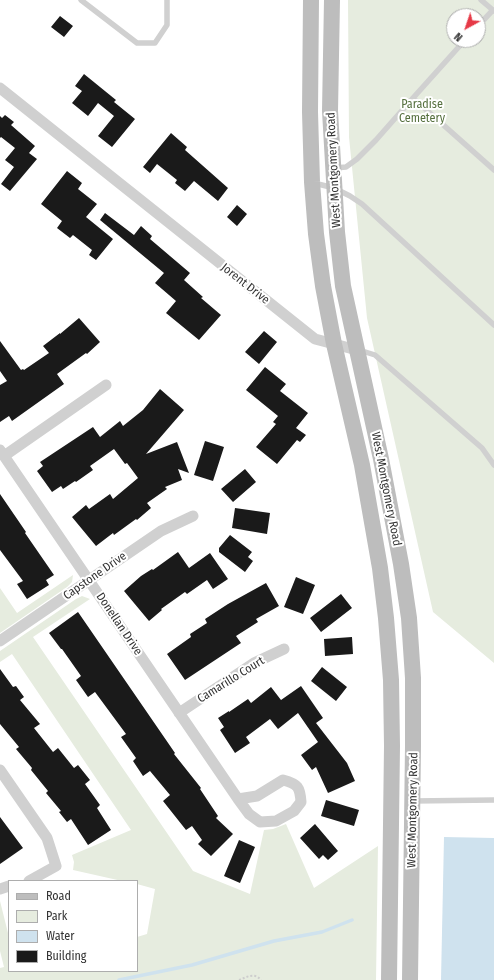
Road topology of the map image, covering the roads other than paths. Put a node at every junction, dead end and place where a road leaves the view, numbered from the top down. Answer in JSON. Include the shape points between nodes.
{"nodes":[{"id":1,"x":81,"y":0,"type":"edge"},
{"id":2,"x":167,"y":0,"type":"edge"},
{"id":3,"x":311,"y":0,"type":"edge"},
{"id":4,"x":332,"y":0,"type":"edge"},
{"id":5,"x":481,"y":0,"type":"edge"},
{"id":6,"x":493,"y":10,"type":"edge"},
{"id":7,"x":486,"y":17,"type":"edge"},
{"id":8,"x":458,"y":48,"type":"edge"},
{"id":9,"x":0,"y":88,"type":"edge"},
{"id":10,"x":413,"y":98,"type":"junction"},
{"id":11,"x":333,"y":168,"type":"junction"},
{"id":12,"x":494,"y":170,"type":"edge"},
{"id":13,"x":312,"y":182,"type":"junction"},
{"id":14,"x":334,"y":188,"type":"junction"},
{"id":15,"x":494,"y":325,"type":"edge"},
{"id":16,"x":334,"y":344,"type":"junction"},
{"id":17,"x":357,"y":350,"type":"junction"},
{"id":18,"x":106,"y":385,"type":"dead end"},
{"id":19,"x":2,"y":453,"type":"edge"},
{"id":20,"x":494,"y":465,"type":"edge"},
{"id":21,"x":193,"y":516,"type":"dead end"},
{"id":22,"x":89,"y":581,"type":"junction"},
{"id":23,"x":0,"y":641,"type":"edge"},
{"id":24,"x":284,"y":649,"type":"dead end"},
{"id":25,"x":179,"y":713,"type":"junction"},
{"id":26,"x":0,"y":770,"type":"edge"},
{"id":27,"x":238,"y":798,"type":"junction"},
{"id":28,"x":494,"y":800,"type":"edge"},
{"id":29,"x":413,"y":801,"type":"junction"},
{"id":30,"x":31,"y":880,"type":"edge"},
{"id":31,"x":389,"y":980,"type":"edge"},
{"id":32,"x":410,"y":980,"type":"edge"}],
"edges":[{"from":1,"to":2,"type":"lane","via":[[137,43],[155,43],[167,25]]},
{"from":3,"to":13,"type":"main road","name":"West Montgomery Road"},
{"from":4,"to":11,"type":"main road","name":"West Montgomery Road","via":[[330,111]]},
{"from":5,"to":6,"type":"lane"},
{"from":6,"to":7,"type":"lane"},
{"from":8,"to":10,"type":"lane"},
{"from":9,"to":16,"type":"street","name":"Jorent Drive","via":[[315,339]]},
{"from":10,"to":11,"type":"lane","via":[[357,159],[346,166]]},
{"from":10,"to":12,"type":"lane"},
{"from":11,"to":14,"type":"main road","name":"West Montgomery Road"},
{"from":13,"to":14,"type":"lane"},
{"from":13,"to":16,"type":"main road","name":"West Montgomery Road","via":[[323,286]]},
{"from":14,"to":15,"type":"lane","via":[[362,204]]},
{"from":14,"to":17,"type":"main road","name":"West Montgomery Road","via":[[343,286]]},
{"from":16,"to":17,"type":"street","name":"Jorent Drive"},
{"from":16,"to":31,"type":"main road","name":"West Montgomery Road","via":[[362,465],[380,568],[391,680]]},
{"from":17,"to":20,"type":"lane","name":"Jorent Drive","via":[[375,355],[482,448]]},
{"from":17,"to":29,"type":"main road","name":"West Montgomery Road","via":[[381,459],[409,618],[413,678]]},
{"from":18,"to":19,"type":"street"},
{"from":19,"to":22,"type":"street","name":"Donellan Drive"},
{"from":21,"to":22,"type":"street","name":"Capstone Drive","via":[[161,531]]},
{"from":22,"to":23,"type":"street","name":"Capstone Drive"},
{"from":22,"to":25,"type":"street","name":"Donellan Drive"},
{"from":24,"to":25,"type":"street","name":"Camarillo Court","via":[[254,663]]},
{"from":25,"to":27,"type":"street","name":"Donellan Drive"},
{"from":26,"to":30,"type":"street","via":[[47,838],[56,866]]},
{"from":27,"to":27,"type":"street","name":"Donellan Drive","via":[[257,796],[283,780],[293,782],[300,791],[301,802],[294,811],[276,821],[260,822],[249,814]]},
{"from":28,"to":29,"type":"lane"},
{"from":29,"to":32,"type":"main road","name":"West Montgomery Road"}]}
